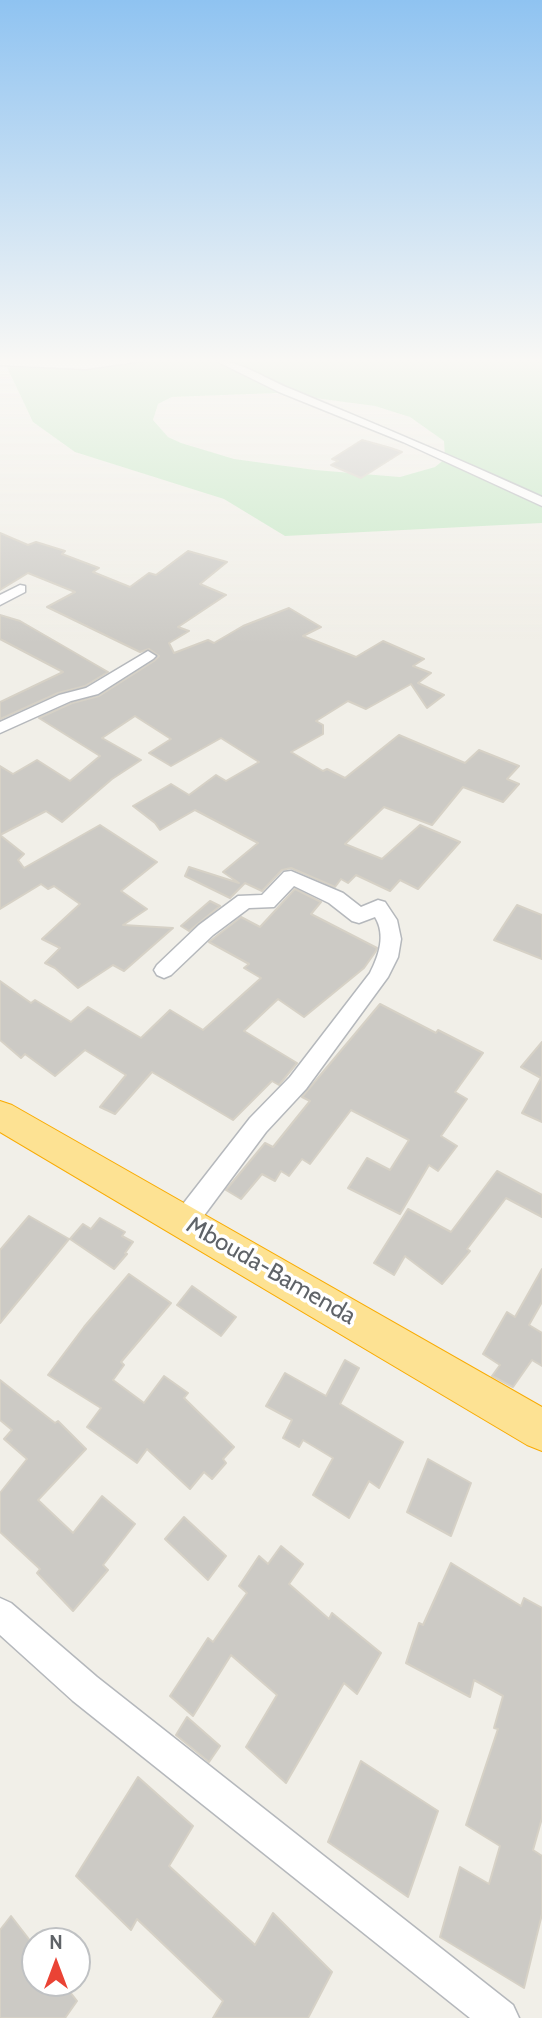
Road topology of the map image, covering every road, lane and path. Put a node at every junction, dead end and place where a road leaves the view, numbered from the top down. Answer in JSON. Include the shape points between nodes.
{"nodes":[{"id":1,"x":440,"y":455,"type":"edge"},
{"id":2,"x":542,"y":502,"type":"edge"},
{"id":3,"x":20,"y":589,"type":"dead end"},
{"id":4,"x":0,"y":601,"type":"edge"},
{"id":5,"x":148,"y":656,"type":"dead end"},
{"id":6,"x":0,"y":729,"type":"edge"},
{"id":7,"x":164,"y":970,"type":"dead end"},
{"id":8,"x":0,"y":1115,"type":"edge"},
{"id":9,"x":185,"y":1221,"type":"junction"},
{"id":10,"x":542,"y":1430,"type":"edge"},
{"id":11,"x":0,"y":1614,"type":"edge"},
{"id":12,"x":500,"y":2018,"type":"edge"}],
"edges":[{"from":1,"to":2,"type":"street"},
{"from":3,"to":4,"type":"street"},
{"from":5,"to":6,"type":"street","via":[[92,691],[65,698]]},
{"from":7,"to":9,"type":"street","via":[[245,901],[267,902],[290,877],[336,898],[359,916],[378,907],[391,939],[388,957],[363,998]]},
{"from":8,"to":9,"type":"highway","name":"Mbouda-Bamenda"},
{"from":9,"to":10,"type":"highway","name":"Mbouda-Bamenda"},
{"from":11,"to":12,"type":"street","via":[[105,1705]]}]}
